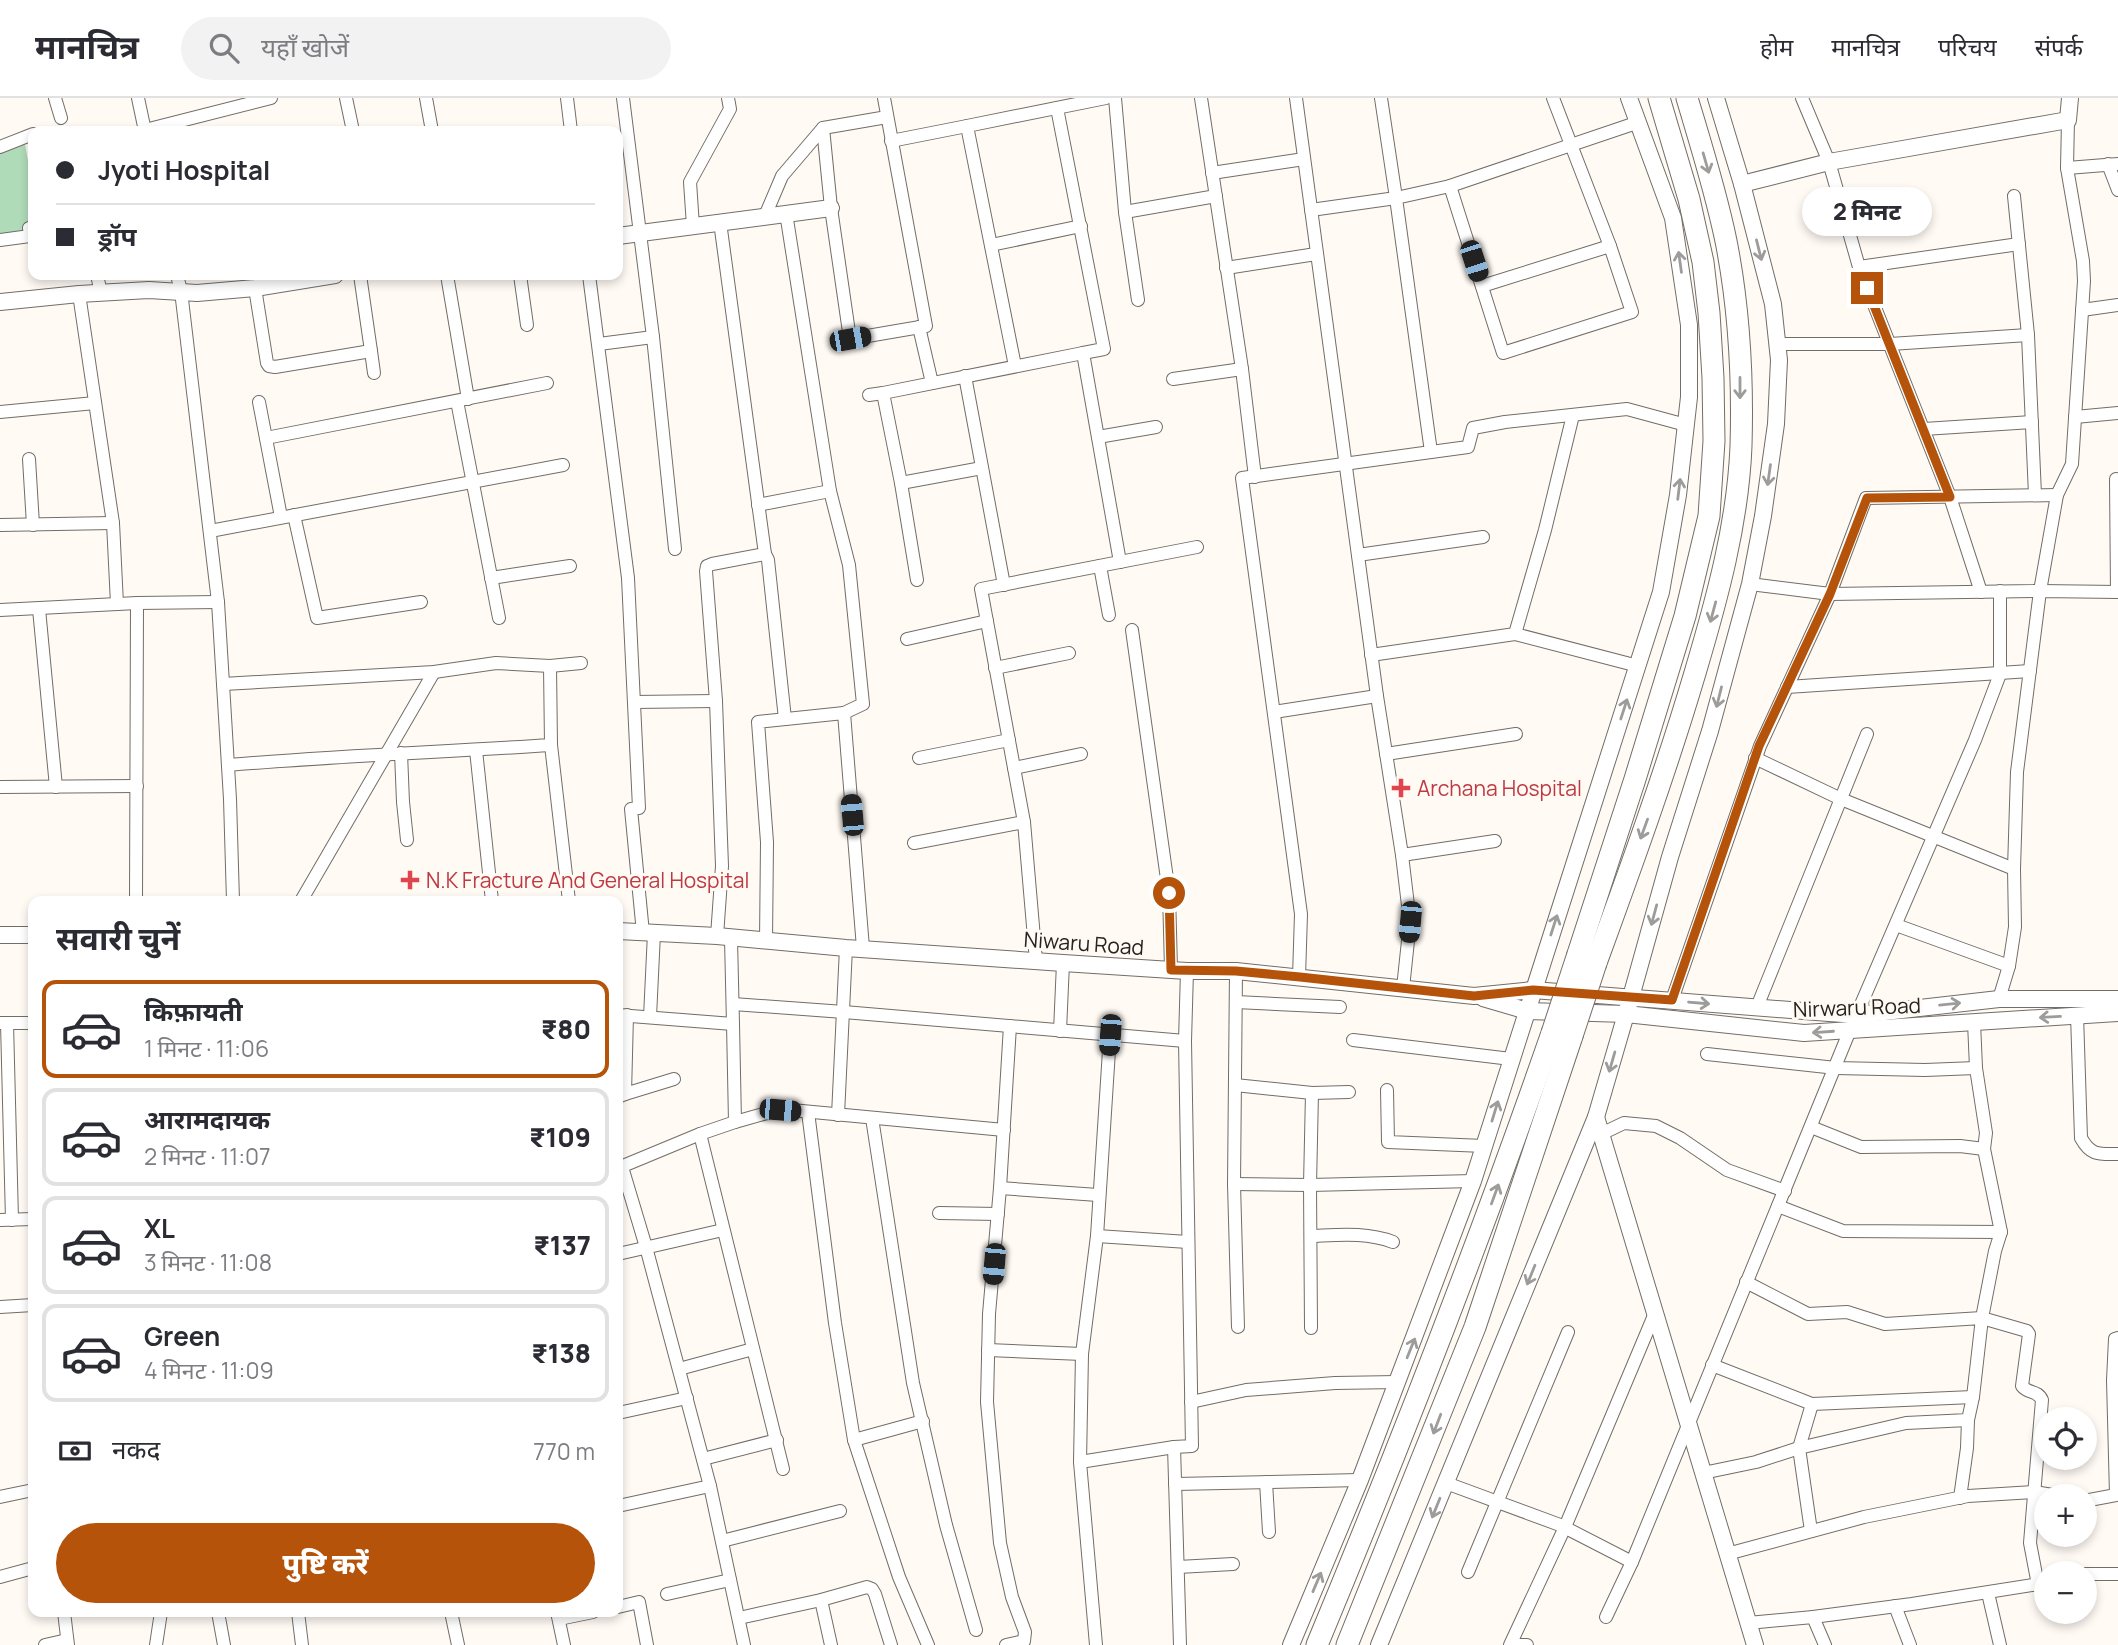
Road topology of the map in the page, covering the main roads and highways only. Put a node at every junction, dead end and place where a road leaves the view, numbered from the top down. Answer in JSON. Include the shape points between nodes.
{"nodes":[{"id":1,"x":1659,"y":98,"type":"edge"},
{"id":2,"x":1686,"y":98,"type":"edge"},
{"id":3,"x":1587,"y":958,"type":"junction"},
{"id":4,"x":1562,"y":1034,"type":"junction"},
{"id":5,"x":1317,"y":1645,"type":"edge"},
{"id":6,"x":1347,"y":1645,"type":"edge"}],
"edges":[{"from":1,"to":3,"type":"highway","via":[[1703,262],[1713,379],[1709,516]]},
{"from":2,"to":3,"type":"highway","one_way":true,"via":[[1715,193],[1734,293],[1741,446],[1735,512],[1719,588],[1658,789]]},
{"from":3,"to":4,"type":"highway","bridge":true},
{"from":5,"to":4,"type":"highway","one_way":true},
{"from":4,"to":6,"type":"highway","one_way":true,"via":[[1475,1327]]}]}
